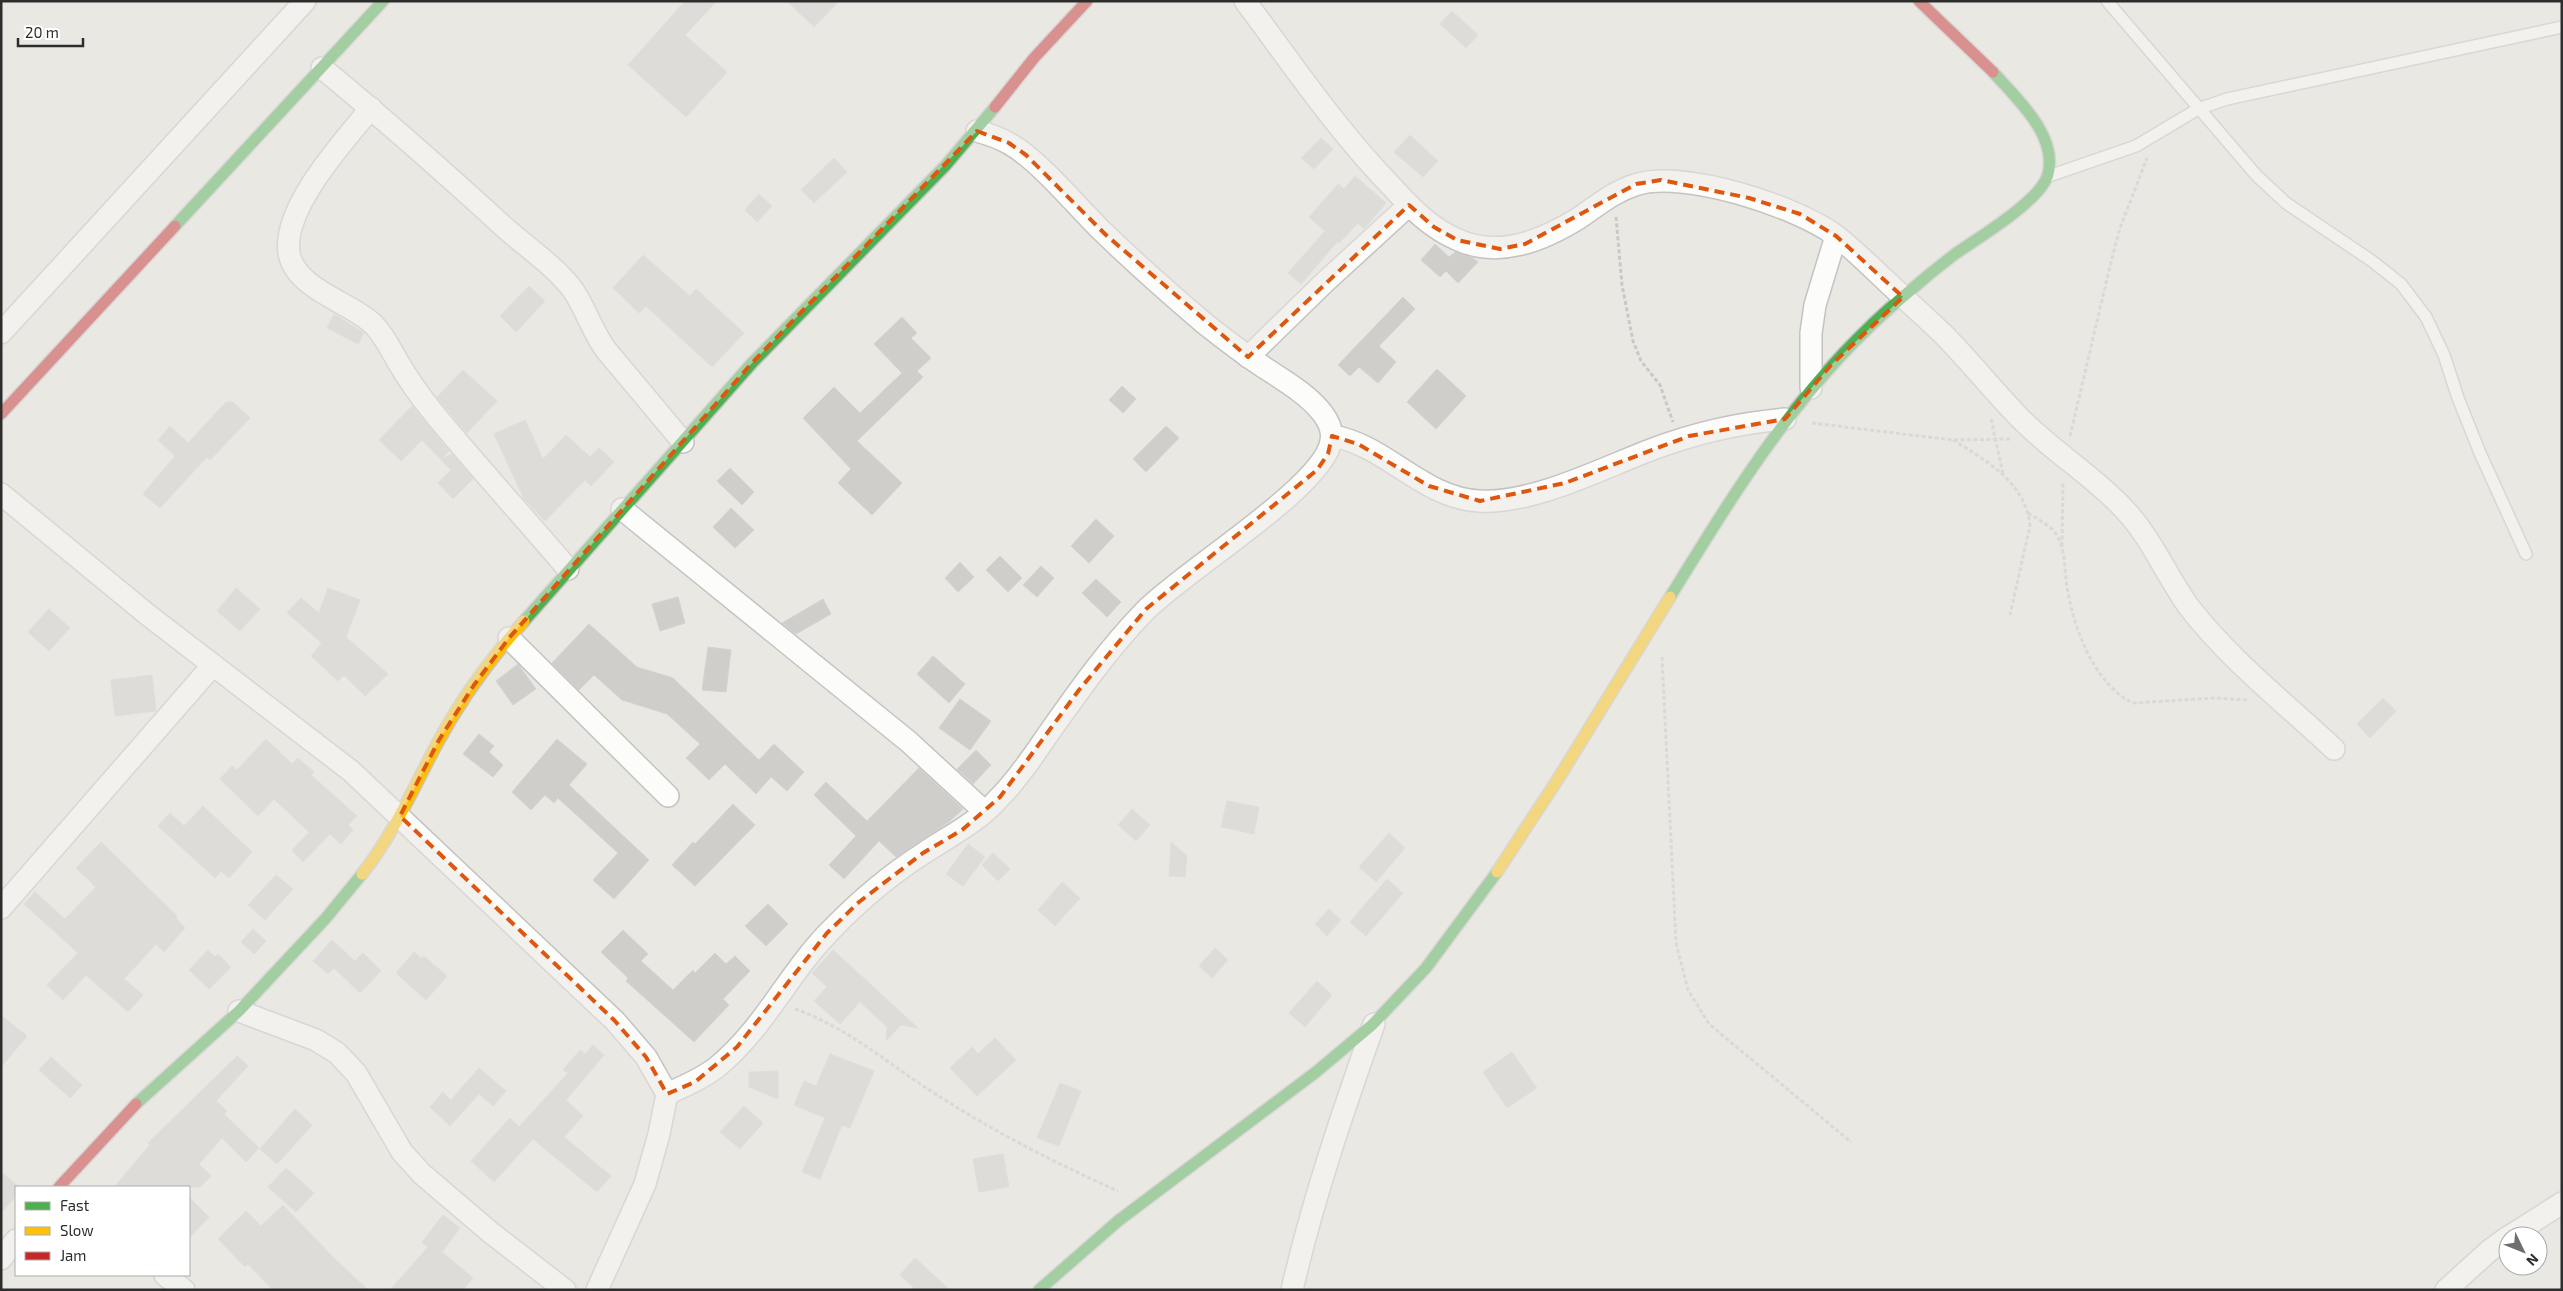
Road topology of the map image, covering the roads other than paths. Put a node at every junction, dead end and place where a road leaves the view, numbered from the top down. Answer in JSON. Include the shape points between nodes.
{"nodes":[{"id":1,"x":305,"y":1,"type":"edge"},
{"id":2,"x":383,"y":1,"type":"edge"},
{"id":3,"x":1086,"y":1,"type":"edge"},
{"id":4,"x":1245,"y":1,"type":"edge"},
{"id":5,"x":1918,"y":1,"type":"edge"},
{"id":6,"x":2108,"y":1,"type":"edge"},
{"id":7,"x":2562,"y":27,"type":"edge"},
{"id":8,"x":322,"y":68,"type":"junction"},
{"id":9,"x":371,"y":108,"type":"junction"},
{"id":10,"x":2198,"y":109,"type":"junction"},
{"id":11,"x":977,"y":131,"type":"junction"},
{"id":12,"x":2049,"y":176,"type":"junction"},
{"id":13,"x":1409,"y":205,"type":"junction"},
{"id":14,"x":1836,"y":236,"type":"junction"},
{"id":15,"x":1903,"y":297,"type":"junction"},
{"id":16,"x":1,"y":333,"type":"edge"},
{"id":17,"x":1248,"y":357,"type":"junction"},
{"id":18,"x":1811,"y":388,"type":"junction"},
{"id":19,"x":1,"y":414,"type":"edge"},
{"id":20,"x":1785,"y":419,"type":"junction"},
{"id":21,"x":1332,"y":436,"type":"junction"},
{"id":22,"x":683,"y":442,"type":"junction"},
{"id":23,"x":1,"y":494,"type":"edge"},
{"id":24,"x":622,"y":509,"type":"junction"},
{"id":25,"x":2526,"y":554,"type":"dead end"},
{"id":26,"x":568,"y":569,"type":"junction"},
{"id":27,"x":510,"y":638,"type":"junction"},
{"id":28,"x":214,"y":665,"type":"junction"},
{"id":29,"x":2334,"y":749,"type":"dead end"},
{"id":30,"x":668,"y":796,"type":"dead end"},
{"id":31,"x":985,"y":812,"type":"junction"},
{"id":32,"x":400,"y":816,"type":"junction"},
{"id":33,"x":1,"y":908,"type":"edge"},
{"id":34,"x":239,"y":1012,"type":"junction"},
{"id":35,"x":1374,"y":1023,"type":"junction"},
{"id":36,"x":667,"y":1094,"type":"junction"},
{"id":37,"x":60,"y":1186,"type":"edge"},
{"id":38,"x":2562,"y":1203,"type":"edge"},
{"id":39,"x":2526,"y":1226,"type":"edge"},
{"id":40,"x":15,"y":1241,"type":"edge"},
{"id":41,"x":2498,"y":1245,"type":"edge"},
{"id":42,"x":1,"y":1259,"type":"edge"},
{"id":43,"x":166,"y":1276,"type":"edge"},
{"id":44,"x":184,"y":1290,"type":"edge"},
{"id":45,"x":565,"y":1290,"type":"edge"},
{"id":46,"x":597,"y":1290,"type":"edge"},
{"id":47,"x":1039,"y":1290,"type":"edge"},
{"id":48,"x":1292,"y":1290,"type":"edge"},
{"id":49,"x":2446,"y":1290,"type":"edge"}],
"edges":[{"from":1,"to":16,"type":"street"},
{"from":2,"to":8,"type":"street"},
{"from":3,"to":11,"type":"street","via":[[1034,58]]},
{"from":4,"to":13,"type":"street","via":[[1348,138]]},
{"from":5,"to":12,"type":"street","via":[[2021,104],[2039,129],[2050,154]]},
{"from":6,"to":10,"type":"lane"},
{"from":7,"to":10,"type":"lane","via":[[2254,93]]},
{"from":8,"to":9,"type":"street"},
{"from":8,"to":19,"type":"street"},
{"from":9,"to":22,"type":"street","via":[[552,268],[572,290],[606,350]]},
{"from":9,"to":26,"type":"street","via":[[330,158],[303,198],[288,234],[289,255],[302,276],[326,296],[363,315],[382,333],[432,412]]},
{"from":10,"to":12,"type":"lane","via":[[2152,138],[2121,152]]},
{"from":10,"to":25,"type":"lane","via":[[2257,176],[2286,203],[2401,284],[2426,317],[2444,355],[2480,453]]},
{"from":11,"to":17,"type":"street","via":[[1009,143],[1026,156],[1112,241],[1205,324]]},
{"from":11,"to":22,"type":"street","via":[[907,207],[752,363]]},
{"from":12,"to":15,"type":"street","via":[[2034,196]]},
{"from":13,"to":14,"type":"street","via":[[1434,228],[1458,240],[1500,249],[1525,244],[1576,220],[1636,184],[1661,180],[1701,185],[1800,214]]},
{"from":13,"to":17,"type":"street"},
{"from":14,"to":15,"type":"street"},
{"from":14,"to":18,"type":"street","via":[[1815,305],[1811,333]]},
{"from":15,"to":18,"type":"street","via":[[1859,336]]},
{"from":15,"to":29,"type":"street","via":[[1948,339],[2020,419],[2126,511],[2151,542],[2172,582],[2197,616],[2248,669]]},
{"from":17,"to":21,"type":"street","via":[[1309,400],[1323,414]]},
{"from":18,"to":20,"type":"street"},
{"from":20,"to":21,"type":"street","via":[[1676,440],[1530,494],[1480,501],[1456,497],[1429,486],[1358,444]]},
{"from":20,"to":35,"type":"street","via":[[1721,512],[1520,840],[1408,990]]},
{"from":21,"to":31,"type":"street","via":[[1328,454],[1317,470],[1146,609],[1079,690],[1016,779]]},
{"from":22,"to":24,"type":"street"},
{"from":23,"to":28,"type":"street","via":[[88,568]]},
{"from":24,"to":26,"type":"street"},
{"from":24,"to":31,"type":"street","via":[[909,742]]},
{"from":26,"to":27,"type":"street"},
{"from":27,"to":30,"type":"street"},
{"from":27,"to":32,"type":"street","via":[[449,724]]},
{"from":28,"to":32,"type":"street","via":[[351,771]]},
{"from":28,"to":33,"type":"street"},
{"from":31,"to":36,"type":"street","via":[[923,853],[859,902],[827,933],[737,1047],[717,1067],[695,1082]]},
{"from":32,"to":34,"type":"street","via":[[364,871],[326,918]]},
{"from":32,"to":36,"type":"street","via":[[615,1021],[646,1057]]},
{"from":34,"to":37,"type":"street","via":[[139,1101]]},
{"from":34,"to":45,"type":"street","via":[[316,1040],[337,1053],[356,1073],[402,1152],[422,1174]]},
{"from":35,"to":47,"type":"street","via":[[1306,1080],[1141,1201]]},
{"from":35,"to":48,"type":"street","via":[[1335,1132],[1305,1232]]},
{"from":36,"to":46,"type":"street","via":[[660,1134],[645,1184]]},
{"from":38,"to":39,"type":"street"},
{"from":40,"to":42,"type":"street"},
{"from":41,"to":49,"type":"street"},
{"from":43,"to":44,"type":"street"}]}
